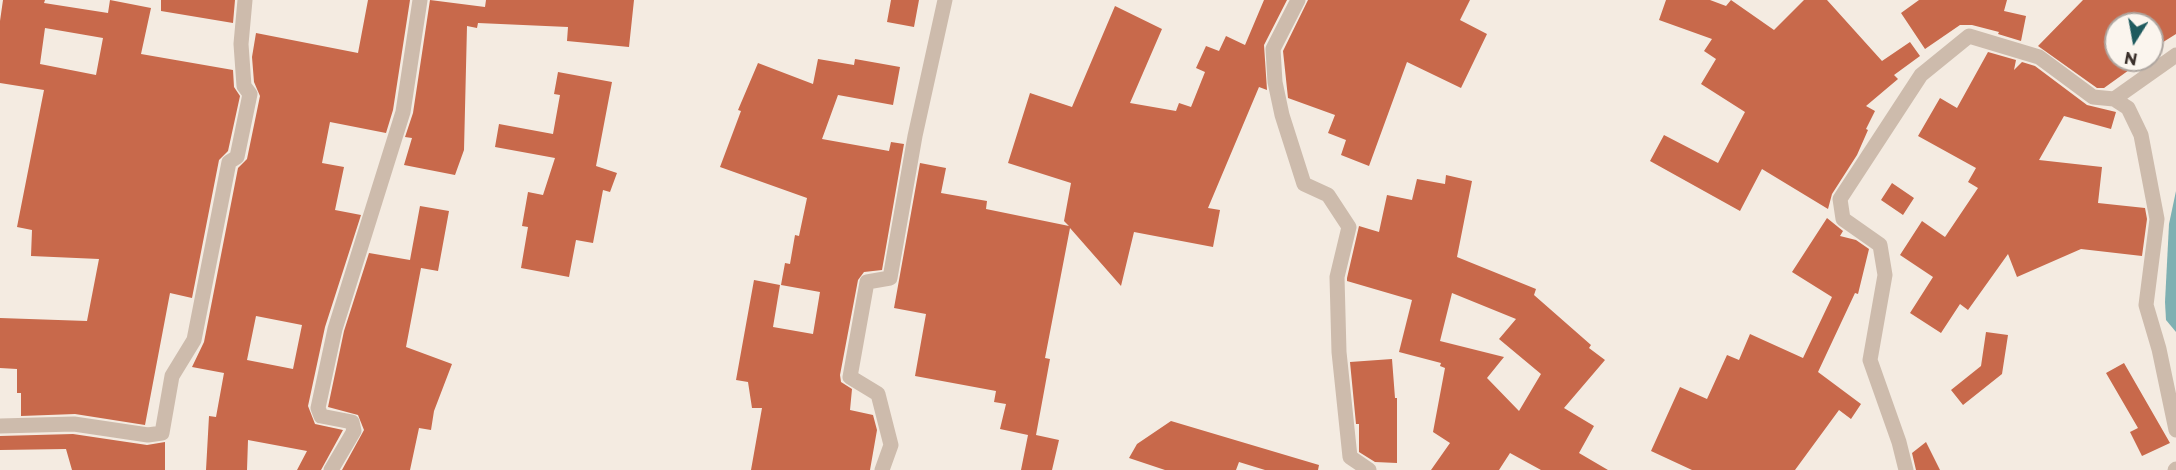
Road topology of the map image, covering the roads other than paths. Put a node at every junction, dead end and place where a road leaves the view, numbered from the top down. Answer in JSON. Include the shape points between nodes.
{"nodes":[{"id":1,"x":244,"y":0,"type":"edge"},
{"id":2,"x":420,"y":0,"type":"edge"},
{"id":3,"x":945,"y":0,"type":"edge"},
{"id":4,"x":1298,"y":0,"type":"edge"},
{"id":5,"x":2176,"y":55,"type":"edge"},
{"id":6,"x":2114,"y":99,"type":"junction"},
{"id":7,"x":0,"y":426,"type":"edge"},
{"id":8,"x":2176,"y":430,"type":"edge"},
{"id":9,"x":331,"y":470,"type":"edge"},
{"id":10,"x":882,"y":470,"type":"edge"},
{"id":11,"x":1370,"y":470,"type":"edge"},
{"id":12,"x":1906,"y":470,"type":"edge"}],
"edges":[{"from":1,"to":7,"type":"street","via":[[241,44],[244,86],[250,94],[237,157],[229,162],[194,340],[172,376],[162,433],[148,435],[74,424]]},
{"from":2,"to":9,"type":"street","via":[[403,112],[335,329],[318,408],[321,416],[352,422],[354,431]]},
{"from":3,"to":10,"type":"street","via":[[915,136],[890,278],[867,282],[850,377],[878,394],[891,445]]},
{"from":4,"to":11,"type":"street","via":[[1273,49],[1275,82],[1304,184],[1328,195],[1349,227],[1337,277],[1339,352],[1350,457]]},
{"from":5,"to":6,"type":"street"},
{"from":6,"to":8,"type":"street","via":[[2128,108],[2141,135],[2155,208],[2157,219],[2146,305]]},
{"from":6,"to":12,"type":"street","via":[[2092,96],[2039,57],[1969,36],[1921,75],[1839,199],[1843,219],[1880,245],[1885,275],[1870,360]]}]}
